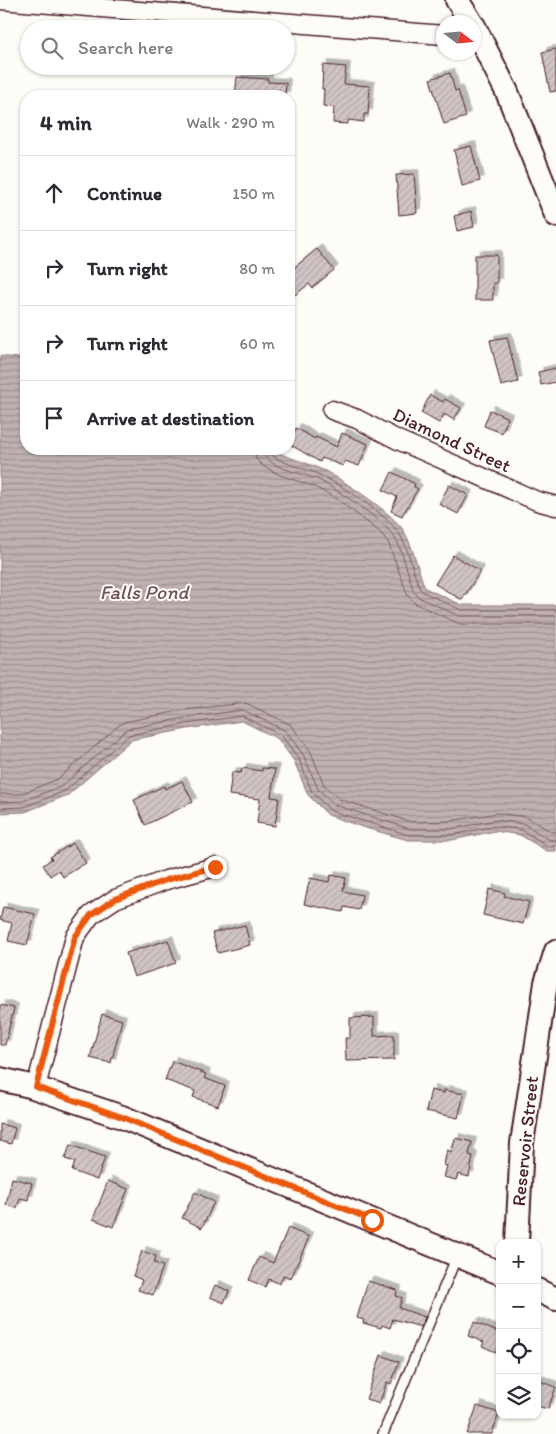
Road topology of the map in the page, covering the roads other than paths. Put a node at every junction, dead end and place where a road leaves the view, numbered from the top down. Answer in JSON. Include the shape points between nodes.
{"nodes":[{"id":1,"x":0,"y":0,"type":"edge"},
{"id":2,"x":458,"y":0,"type":"edge"},
{"id":3,"x":466,"y":15,"type":"edge"},
{"id":4,"x":254,"y":20,"type":"edge"},
{"id":5,"x":295,"y":23,"type":"edge"},
{"id":6,"x":436,"y":34,"type":"edge"},
{"id":7,"x":481,"y":44,"type":"edge"},
{"id":8,"x":556,"y":215,"type":"edge"},
{"id":9,"x":332,"y":410,"type":"dead end"},
{"id":10,"x":556,"y":506,"type":"edge"},
{"id":11,"x":215,"y":867,"type":"dead end"},
{"id":12,"x":556,"y":951,"type":"edge"},
{"id":13,"x":0,"y":1080,"type":"edge"},
{"id":14,"x":36,"y":1087,"type":"junction"},
{"id":15,"x":517,"y":1239,"type":"edge"},
{"id":16,"x":458,"y":1256,"type":"junction"},
{"id":17,"x":496,"y":1272,"type":"edge"},
{"id":18,"x":541,"y":1292,"type":"edge"},
{"id":19,"x":556,"y":1299,"type":"edge"},
{"id":20,"x":383,"y":1434,"type":"edge"}],
"edges":[{"from":1,"to":4,"type":"street"},
{"from":2,"to":3,"type":"street"},
{"from":5,"to":6,"type":"street"},
{"from":7,"to":8,"type":"street","via":[[507,92]]},
{"from":9,"to":10,"type":"street","name":"Diamond Street","via":[[537,502]]},
{"from":11,"to":14,"type":"street","via":[[166,880],[115,899],[91,915],[75,937]]},
{"from":12,"to":15,"type":"street","name":"Reservoir Street","via":[[546,983],[523,1134]]},
{"from":13,"to":14,"type":"street"},
{"from":14,"to":16,"type":"street","via":[[122,1117]]},
{"from":16,"to":17,"type":"street"},
{"from":16,"to":20,"type":"lane"},
{"from":18,"to":19,"type":"street"}]}
